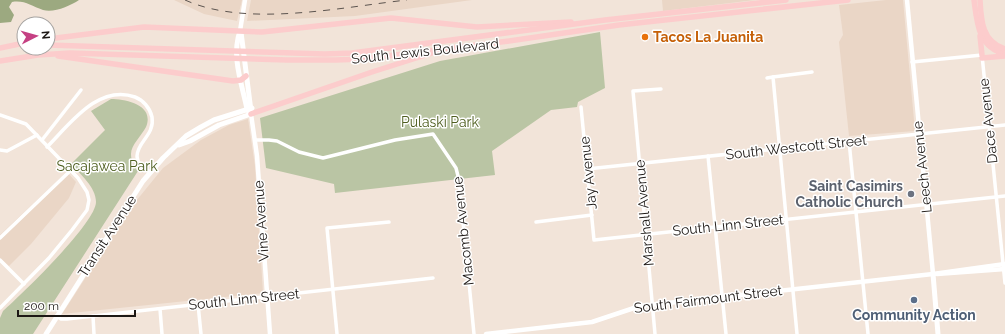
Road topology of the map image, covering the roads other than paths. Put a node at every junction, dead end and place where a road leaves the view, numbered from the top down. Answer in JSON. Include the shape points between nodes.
{"nodes":[{"id":1,"x":246,"y":0,"type":"edge"},
{"id":2,"x":786,"y":0,"type":"edge"},
{"id":3,"x":848,"y":0,"type":"edge"},
{"id":4,"x":906,"y":0,"type":"edge"},
{"id":5,"x":974,"y":0,"type":"edge"},
{"id":6,"x":980,"y":0,"type":"edge"},
{"id":7,"x":605,"y":20,"type":"junction"},
{"id":8,"x":240,"y":31,"type":"junction"},
{"id":9,"x":979,"y":33,"type":"junction"},
{"id":10,"x":56,"y":38,"type":"edge"},
{"id":11,"x":16,"y":45,"type":"edge"},
{"id":12,"x":56,"y":45,"type":"edge"},
{"id":13,"x":16,"y":47,"type":"edge"},
{"id":14,"x":455,"y":48,"type":"junction"},
{"id":15,"x":0,"y":49,"type":"edge"},
{"id":16,"x":1005,"y":49,"type":"edge"},
{"id":17,"x":56,"y":54,"type":"edge"},
{"id":18,"x":1005,"y":55,"type":"edge"},
{"id":19,"x":32,"y":56,"type":"edge"},
{"id":20,"x":48,"y":56,"type":"edge"},
{"id":21,"x":982,"y":56,"type":"junction"},
{"id":22,"x":0,"y":61,"type":"edge"},
{"id":23,"x":912,"y":62,"type":"junction"},
{"id":24,"x":812,"y":72,"type":"dead end"},
{"id":25,"x":246,"y":76,"type":"junction"},
{"id":26,"x":773,"y":77,"type":"junction"},
{"id":27,"x":766,"y":78,"type":"dead end"},
{"id":28,"x":241,"y":80,"type":"junction"},
{"id":29,"x":661,"y":89,"type":"dead end"},
{"id":30,"x":81,"y":90,"type":"dead end"},
{"id":31,"x":581,"y":107,"type":"dead end"},
{"id":32,"x":250,"y":110,"type":"junction"},
{"id":33,"x":0,"y":115,"type":"edge"},
{"id":34,"x":1005,"y":125,"type":"edge"},
{"id":35,"x":988,"y":126,"type":"junction"},
{"id":36,"x":919,"y":134,"type":"junction"},
{"id":37,"x":37,"y":135,"type":"junction"},
{"id":38,"x":42,"y":140,"type":"junction"},
{"id":39,"x":255,"y":140,"type":"junction"},
{"id":40,"x":849,"y":141,"type":"junction"},
{"id":41,"x":47,"y":147,"type":"junction"},
{"id":42,"x":779,"y":149,"type":"junction"},
{"id":43,"x":0,"y":150,"type":"edge"},
{"id":44,"x":708,"y":156,"type":"junction"},
{"id":45,"x":639,"y":164,"type":"junction"},
{"id":46,"x":587,"y":169,"type":"junction"},
{"id":47,"x":70,"y":171,"type":"junction"},
{"id":48,"x":150,"y":172,"type":"junction"},
{"id":49,"x":1005,"y":196,"type":"edge"},
{"id":50,"x":996,"y":197,"type":"junction"},
{"id":51,"x":926,"y":204,"type":"junction"},
{"id":52,"x":856,"y":211,"type":"junction"},
{"id":53,"x":592,"y":215,"type":"junction"},
{"id":54,"x":786,"y":219,"type":"junction"},
{"id":55,"x":389,"y":222,"type":"dead end"},
{"id":56,"x":536,"y":222,"type":"dead end"},
{"id":57,"x":716,"y":227,"type":"junction"},
{"id":58,"x":645,"y":234,"type":"junction"},
{"id":59,"x":0,"y":238,"type":"edge"},
{"id":60,"x":594,"y":240,"type":"joint"},
{"id":61,"x":0,"y":260,"type":"edge"},
{"id":62,"x":1004,"y":264,"type":"edge"},
{"id":63,"x":1004,"y":269,"type":"edge"},
{"id":64,"x":933,"y":274,"type":"junction"},
{"id":65,"x":433,"y":278,"type":"dead end"},
{"id":66,"x":863,"y":281,"type":"junction"},
{"id":67,"x":1005,"y":283,"type":"edge"},
{"id":68,"x":24,"y":284,"type":"junction"},
{"id":69,"x":793,"y":288,"type":"junction"},
{"id":70,"x":333,"y":289,"type":"junction"},
{"id":71,"x":723,"y":296,"type":"junction"},
{"id":72,"x":267,"y":297,"type":"junction"},
{"id":73,"x":198,"y":304,"type":"junction"},
{"id":74,"x":653,"y":304,"type":"junction"},
{"id":75,"x":0,"y":308,"type":"edge"},
{"id":76,"x":160,"y":308,"type":"junction"},
{"id":77,"x":56,"y":316,"type":"junction"},
{"id":78,"x":93,"y":316,"type":"junction"},
{"id":79,"x":46,"y":334,"type":"edge"},
{"id":80,"x":94,"y":334,"type":"edge"},
{"id":81,"x":162,"y":334,"type":"edge"},
{"id":82,"x":201,"y":334,"type":"edge"},
{"id":83,"x":270,"y":334,"type":"edge"},
{"id":84,"x":337,"y":334,"type":"edge"},
{"id":85,"x":474,"y":334,"type":"edge"},
{"id":86,"x":486,"y":334,"type":"edge"},
{"id":87,"x":655,"y":334,"type":"edge"},
{"id":88,"x":726,"y":334,"type":"edge"},
{"id":89,"x":797,"y":334,"type":"edge"},
{"id":90,"x":868,"y":334,"type":"edge"},
{"id":91,"x":938,"y":334,"type":"edge"}],
"edges":[{"from":1,"to":8,"type":"street"},
{"from":2,"to":7,"type":"main road","name":"South Lewis Boulevard"},
{"from":3,"to":14,"type":"main road","name":"South Lewis Boulevard","via":[[618,26]]},
{"from":4,"to":23,"type":"street","name":"Leech Avenue"},
{"from":5,"to":9,"type":"main road"},
{"from":6,"to":16,"type":"main road","via":[[984,32],[992,43]]},
{"from":7,"to":8,"type":"main road","via":[[477,27],[391,18],[276,30]]},
{"from":7,"to":12,"type":"main road","name":"South Lewis Boulevard","via":[[360,52],[325,54]]},
{"from":8,"to":10,"type":"main road","via":[[144,27]]},
{"from":8,"to":25,"type":"main road"},
{"from":8,"to":28,"type":"main road","via":[[237,41]]},
{"from":9,"to":18,"type":"main road","via":[[992,48]]},
{"from":9,"to":21,"type":"main road"},
{"from":11,"to":15,"type":"main road"},
{"from":13,"to":15,"type":"main road"},
{"from":14,"to":17,"type":"main road","name":"South Lewis Boulevard","via":[[336,60]]},
{"from":14,"to":32,"type":"main road"},
{"from":18,"to":21,"type":"main road"},
{"from":19,"to":22,"type":"main road","name":"South Lewis Boulevard"},
{"from":20,"to":28,"type":"main road"},
{"from":21,"to":23,"type":"street"},
{"from":21,"to":35,"type":"street","name":"Dace Avenue"},
{"from":23,"to":36,"type":"street","name":"Leech Avenue"},
{"from":24,"to":26,"type":"street"},
{"from":25,"to":28,"type":"main road"},
{"from":25,"to":32,"type":"main road"},
{"from":26,"to":27,"type":"street"},
{"from":26,"to":42,"type":"street"},
{"from":28,"to":32,"type":"main road"},
{"from":29,"to":45,"type":"street","name":"Marshall Avenue","via":[[633,91]]},
{"from":30,"to":38,"type":"street"},
{"from":31,"to":46,"type":"street","name":"Jay Avenue"},
{"from":32,"to":39,"type":"street","name":"Vine Avenue"},
{"from":32,"to":48,"type":"main road","name":"Transit Avenue","via":[[178,145]]},
{"from":33,"to":37,"type":"street","via":[[26,124]]},
{"from":34,"to":35,"type":"street","name":"South Westcott Street"},
{"from":35,"to":36,"type":"street","name":"South Westcott Street"},
{"from":35,"to":50,"type":"street","name":"Dace Avenue"},
{"from":36,"to":40,"type":"street","name":"South Westcott Street"},
{"from":36,"to":51,"type":"street","name":"Leech Avenue"},
{"from":37,"to":38,"type":"street"},
{"from":37,"to":43,"type":"street","via":[[8,152]]},
{"from":38,"to":41,"type":"street"},
{"from":39,"to":72,"type":"street","name":"Vine Avenue"},
{"from":39,"to":85,"type":"street","name":"Macomb Avenue","via":[[277,141],[299,152],[323,158],[395,140],[433,134],[456,168],[459,180]]},
{"from":40,"to":42,"type":"street","name":"South Westcott Street"},
{"from":40,"to":52,"type":"street"},
{"from":41,"to":47,"type":"street"},
{"from":41,"to":48,"type":"street","via":[[96,101],[112,95],[128,95],[143,101],[152,117],[150,132],[139,148],[137,157],[140,164]]},
{"from":42,"to":44,"type":"street","name":"South Westcott Street"},
{"from":42,"to":54,"type":"street"},
{"from":44,"to":45,"type":"street","name":"South Westcott Street"},
{"from":44,"to":57,"type":"street"},
{"from":45,"to":46,"type":"street","name":"South Westcott Street"},
{"from":45,"to":58,"type":"street","name":"Marshall Avenue"},
{"from":46,"to":53,"type":"street","name":"Jay Avenue"},
{"from":47,"to":59,"type":"street"},
{"from":47,"to":68,"type":"street","via":[[87,192],[88,206],[72,230]]},
{"from":48,"to":77,"type":"main road","name":"Transit Avenue"},
{"from":49,"to":50,"type":"street","name":"South Linn Street"},
{"from":50,"to":51,"type":"street","name":"South Linn Street"},
{"from":50,"to":62,"type":"street","name":"Dace Avenue"},
{"from":51,"to":52,"type":"street","name":"South Linn Street"},
{"from":51,"to":64,"type":"street","name":"Leech Avenue"},
{"from":52,"to":54,"type":"street","name":"South Linn Street"},
{"from":52,"to":66,"type":"street"},
{"from":53,"to":56,"type":"street"},
{"from":53,"to":60,"type":"street","name":"Jay Avenue"},
{"from":54,"to":57,"type":"street","name":"South Linn Street"},
{"from":54,"to":69,"type":"street"},
{"from":55,"to":70,"type":"street","via":[[328,228]]},
{"from":57,"to":58,"type":"street","name":"South Linn Street"},
{"from":57,"to":71,"type":"street"},
{"from":58,"to":60,"type":"street","name":"South Linn Street"},
{"from":58,"to":74,"type":"street","name":"Marshall Avenue"},
{"from":61,"to":68,"type":"street"},
{"from":62,"to":63,"type":"street","name":"Dace Avenue"},
{"from":62,"to":64,"type":"street","name":"South Fairmount Street"},
{"from":63,"to":64,"type":"street","name":"South Fairmount Street"},
{"from":63,"to":67,"type":"street","name":"Dace Avenue"},
{"from":64,"to":66,"type":"street","name":"South Fairmount Street"},
{"from":64,"to":91,"type":"main road","name":"Leech Avenue"},
{"from":65,"to":70,"type":"street","name":"South Linn Street"},
{"from":66,"to":69,"type":"street","name":"South Fairmount Street"},
{"from":66,"to":90,"type":"street"},
{"from":68,"to":75,"type":"street"},
{"from":69,"to":71,"type":"street","name":"South Fairmount Street"},
{"from":69,"to":89,"type":"street"},
{"from":70,"to":72,"type":"street","name":"South Linn Street"},
{"from":70,"to":84,"type":"street"},
{"from":71,"to":74,"type":"street","name":"South Fairmount Street"},
{"from":71,"to":88,"type":"street"},
{"from":72,"to":73,"type":"street","name":"South Linn Street"},
{"from":72,"to":83,"type":"street","name":"Vine Avenue"},
{"from":73,"to":76,"type":"street","name":"South Linn Street"},
{"from":73,"to":82,"type":"street"},
{"from":74,"to":86,"type":"street","name":"South Fairmount Street","via":[[632,307],[592,322]]},
{"from":74,"to":87,"type":"street","name":"Marshall Avenue"},
{"from":76,"to":78,"type":"street","name":"South Linn Street"},
{"from":76,"to":81,"type":"street"},
{"from":77,"to":78,"type":"street","name":"South Linn Street","via":[[67,319]]},
{"from":77,"to":79,"type":"main road","name":"Transit Avenue"},
{"from":78,"to":80,"type":"street"}]}
